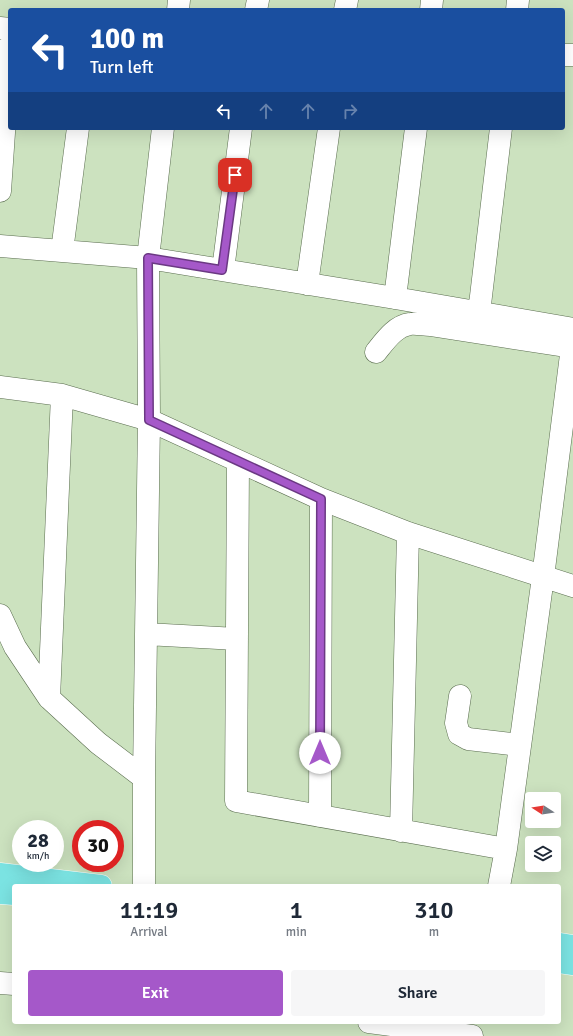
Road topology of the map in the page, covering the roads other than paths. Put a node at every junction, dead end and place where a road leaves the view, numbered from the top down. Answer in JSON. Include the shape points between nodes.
{"nodes":[{"id":1,"x":8,"y":74,"type":"edge"},
{"id":2,"x":78,"y":130,"type":"edge"},
{"id":3,"x":163,"y":130,"type":"edge"},
{"id":4,"x":241,"y":130,"type":"edge"},
{"id":5,"x":329,"y":130,"type":"edge"},
{"id":6,"x":416,"y":130,"type":"edge"},
{"id":7,"x":501,"y":130,"type":"edge"},
{"id":8,"x":0,"y":191,"type":"edge"},
{"id":9,"x":0,"y":246,"type":"edge"},
{"id":10,"x":62,"y":251,"type":"junction"},
{"id":11,"x":148,"y":258,"type":"junction"},
{"id":12,"x":222,"y":270,"type":"junction"},
{"id":13,"x":307,"y":284,"type":"junction"},
{"id":14,"x":395,"y":298,"type":"junction"},
{"id":15,"x":478,"y":313,"type":"junction"},
{"id":16,"x":573,"y":338,"type":"edge"},
{"id":17,"x":376,"y":352,"type":"dead end"},
{"id":18,"x":0,"y":386,"type":"edge"},
{"id":19,"x":62,"y":395,"type":"junction"},
{"id":20,"x":569,"y":408,"type":"edge"},
{"id":21,"x":149,"y":420,"type":"junction"},
{"id":22,"x":238,"y":461,"type":"junction"},
{"id":23,"x":321,"y":499,"type":"junction"},
{"id":24,"x":408,"y":533,"type":"junction"},
{"id":25,"x":542,"y":577,"type":"junction"},
{"id":26,"x":573,"y":586,"type":"edge"},
{"id":27,"x":0,"y":615,"type":"edge"},
{"id":28,"x":146,"y":634,"type":"junction"},
{"id":29,"x":237,"y":639,"type":"junction"},
{"id":30,"x":460,"y":696,"type":"dead end"},
{"id":31,"x":49,"y":698,"type":"junction"},
{"id":32,"x":520,"y":745,"type":"junction"},
{"id":33,"x":144,"y":778,"type":"junction"},
{"id":34,"x":320,"y":816,"type":"junction"},
{"id":35,"x":400,"y":831,"type":"junction"},
{"id":36,"x":506,"y":849,"type":"junction"},
{"id":37,"x":0,"y":874,"type":"edge"},
{"id":38,"x":84,"y":884,"type":"edge"},
{"id":39,"x":144,"y":884,"type":"edge"},
{"id":40,"x":499,"y":884,"type":"edge"},
{"id":41,"x":0,"y":893,"type":"edge"},
{"id":42,"x":12,"y":894,"type":"edge"},
{"id":43,"x":561,"y":944,"type":"edge"},
{"id":44,"x":573,"y":946,"type":"edge"},
{"id":45,"x":561,"y":962,"type":"edge"},
{"id":46,"x":573,"y":964,"type":"edge"},
{"id":47,"x":0,"y":983,"type":"edge"},
{"id":48,"x":12,"y":984,"type":"edge"},
{"id":49,"x":384,"y":1024,"type":"edge"},
{"id":50,"x":472,"y":1036,"type":"edge"}],
"edges":[{"from":1,"to":8,"type":"street"},
{"from":2,"to":10,"type":"street"},
{"from":3,"to":11,"type":"street"},
{"from":4,"to":12,"type":"street"},
{"from":5,"to":13,"type":"street"},
{"from":6,"to":14,"type":"street"},
{"from":7,"to":15,"type":"street"},
{"from":9,"to":10,"type":"street"},
{"from":10,"to":11,"type":"street"},
{"from":11,"to":12,"type":"street"},
{"from":11,"to":21,"type":"street"},
{"from":12,"to":13,"type":"street"},
{"from":13,"to":14,"type":"street"},
{"from":14,"to":15,"type":"street"},
{"from":15,"to":16,"type":"street"},
{"from":16,"to":17,"type":"street","via":[[410,324],[400,327],[389,336]]},
{"from":16,"to":20,"type":"street"},
{"from":18,"to":19,"type":"street"},
{"from":19,"to":21,"type":"street"},
{"from":19,"to":31,"type":"street"},
{"from":20,"to":25,"type":"street"},
{"from":21,"to":22,"type":"street"},
{"from":21,"to":28,"type":"street"},
{"from":22,"to":23,"type":"street"},
{"from":22,"to":29,"type":"street"},
{"from":23,"to":24,"type":"street"},
{"from":23,"to":34,"type":"street"},
{"from":24,"to":25,"type":"street"},
{"from":24,"to":35,"type":"street"},
{"from":25,"to":26,"type":"street"},
{"from":25,"to":32,"type":"street"},
{"from":27,"to":31,"type":"street","via":[[15,647]]},
{"from":28,"to":29,"type":"street"},
{"from":28,"to":33,"type":"street"},
{"from":29,"to":34,"type":"street","via":[[236,801]]},
{"from":30,"to":32,"type":"street","via":[[456,723],[459,734],[468,739]]},
{"from":31,"to":33,"type":"street","via":[[98,743]]},
{"from":32,"to":36,"type":"street"},
{"from":33,"to":39,"type":"street"},
{"from":34,"to":35,"type":"street"},
{"from":35,"to":36,"type":"street"},
{"from":36,"to":40,"type":"street"},
{"from":37,"to":38,"type":"main road"},
{"from":41,"to":42,"type":"main road"},
{"from":43,"to":44,"type":"main road"},
{"from":45,"to":46,"type":"main road"},
{"from":47,"to":48,"type":"street"},
{"from":49,"to":50,"type":"street"}]}
